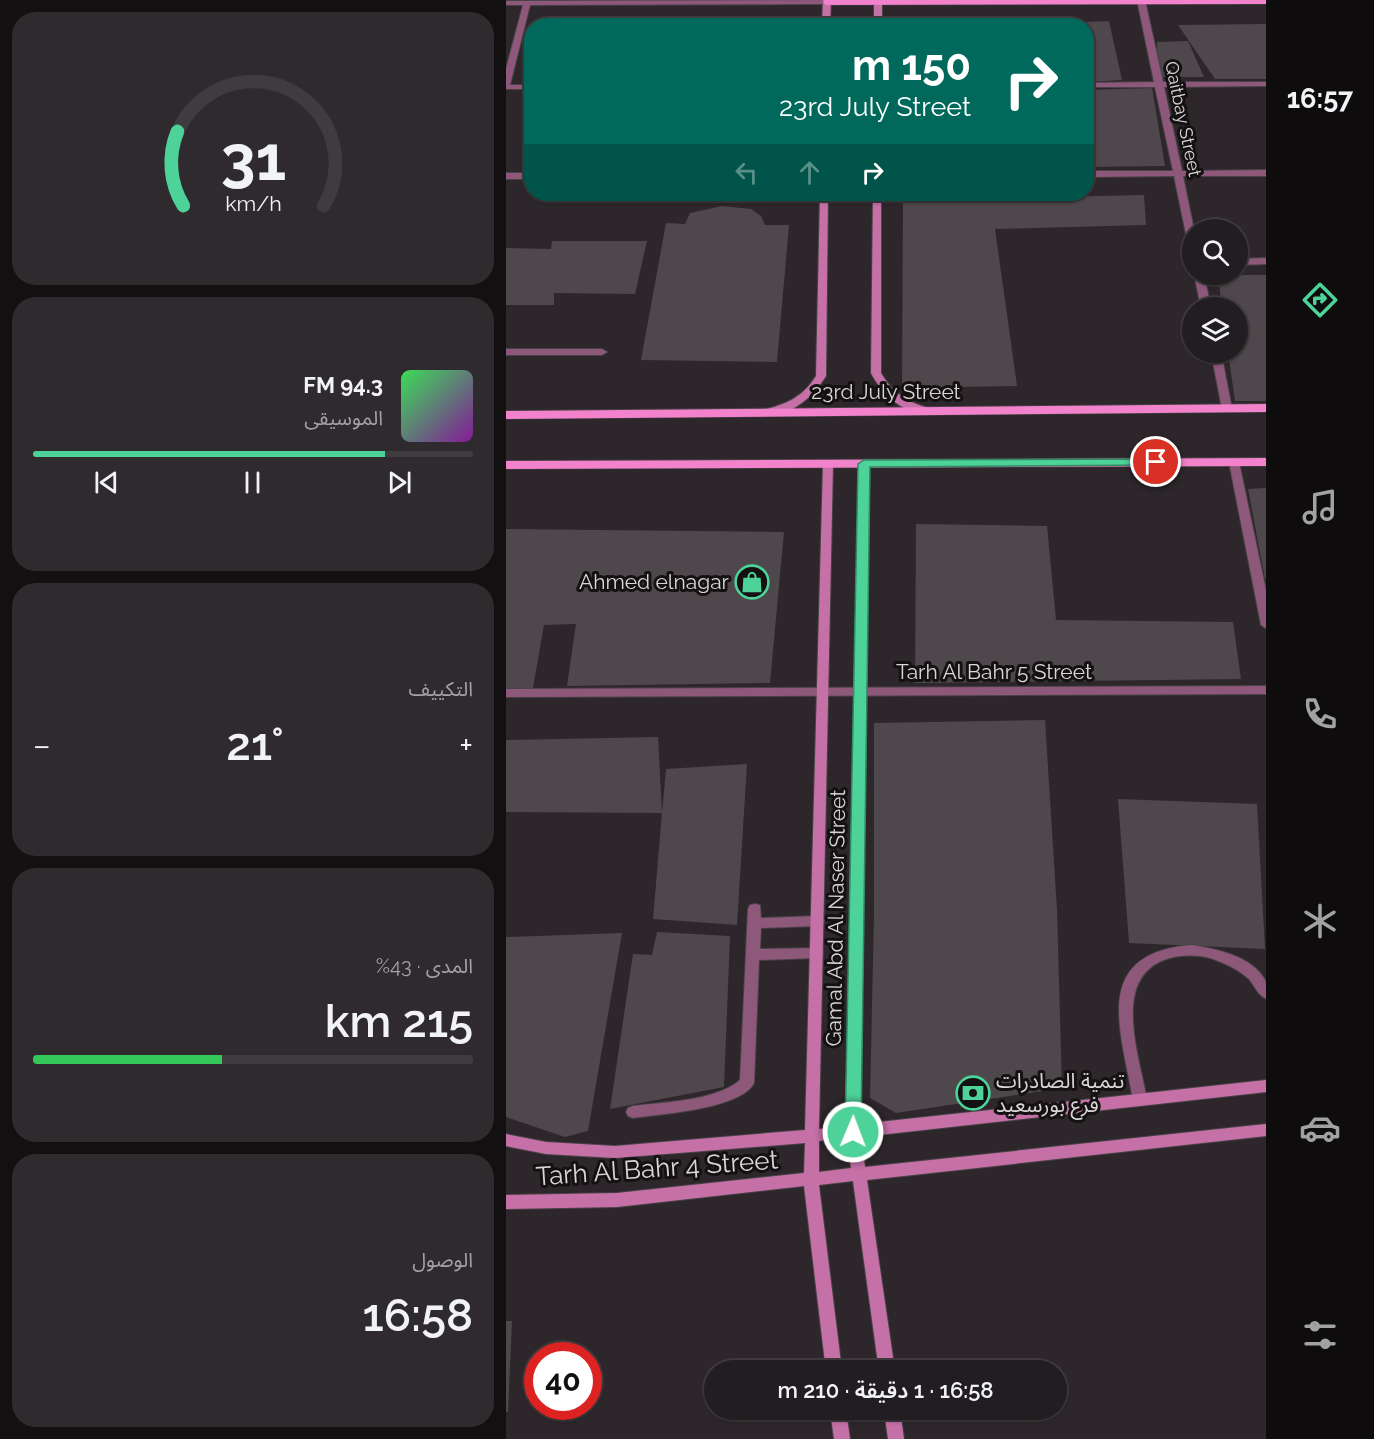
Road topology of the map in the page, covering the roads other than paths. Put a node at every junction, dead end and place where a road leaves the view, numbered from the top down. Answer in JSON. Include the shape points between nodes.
{"nodes":[{"id":1,"x":618,"y":1,"type":"edge"},
{"id":2,"x":827,"y":1,"type":"edge"},
{"id":3,"x":878,"y":1,"type":"edge"},
{"id":4,"x":1142,"y":1,"type":"edge"},
{"id":5,"x":1266,"y":1,"type":"edge"},
{"id":6,"x":506,"y":3,"type":"edge"},
{"id":7,"x":527,"y":3,"type":"junction"},
{"id":8,"x":826,"y":18,"type":"edge"},
{"id":9,"x":878,"y":18,"type":"edge"},
{"id":10,"x":1159,"y":84,"type":"junction"},
{"id":11,"x":1266,"y":84,"type":"edge"},
{"id":12,"x":1094,"y":85,"type":"edge"},
{"id":13,"x":506,"y":86,"type":"edge"},
{"id":14,"x":524,"y":87,"type":"edge"},
{"id":15,"x":1178,"y":173,"type":"junction"},
{"id":16,"x":1266,"y":173,"type":"edge"},
{"id":17,"x":1094,"y":174,"type":"edge"},
{"id":18,"x":506,"y":176,"type":"edge"},
{"id":19,"x":524,"y":176,"type":"edge"},
{"id":20,"x":824,"y":201,"type":"edge"},
{"id":21,"x":877,"y":201,"type":"edge"},
{"id":22,"x":1188,"y":219,"type":"edge"},
{"id":23,"x":1266,"y":261,"type":"edge"},
{"id":24,"x":1248,"y":262,"type":"edge"},
{"id":25,"x":506,"y":352,"type":"edge"},
{"id":26,"x":602,"y":352,"type":"dead end"},
{"id":27,"x":1218,"y":363,"type":"edge"},
{"id":28,"x":1266,"y":408,"type":"edge"},
{"id":29,"x":1228,"y":409,"type":"junction"},
{"id":30,"x":929,"y":411,"type":"junction"},
{"id":31,"x":756,"y":413,"type":"junction"},
{"id":32,"x":506,"y":415,"type":"edge"},
{"id":33,"x":1234,"y":462,"type":"junction"},
{"id":34,"x":1266,"y":462,"type":"edge"},
{"id":35,"x":828,"y":464,"type":"junction"},
{"id":36,"x":864,"y":464,"type":"junction"},
{"id":37,"x":506,"y":465,"type":"edge"},
{"id":38,"x":1266,"y":625,"type":"edge"},
{"id":39,"x":1266,"y":690,"type":"edge"},
{"id":40,"x":823,"y":692,"type":"junction"},
{"id":41,"x":860,"y":692,"type":"junction"},
{"id":42,"x":506,"y":693,"type":"edge"},
{"id":43,"x":817,"y":921,"type":"junction"},
{"id":44,"x":816,"y":953,"type":"junction"},
{"id":45,"x":753,"y":956,"type":"junction"},
{"id":46,"x":1266,"y":994,"type":"edge"},
{"id":47,"x":1266,"y":1086,"type":"edge"},
{"id":48,"x":1140,"y":1100,"type":"junction"},
{"id":49,"x":633,"y":1112,"type":"dead end"},
{"id":50,"x":1266,"y":1130,"type":"edge"},
{"id":51,"x":853,"y":1132,"type":"junction"},
{"id":52,"x":812,"y":1136,"type":"junction"},
{"id":53,"x":506,"y":1140,"type":"edge"},
{"id":54,"x":860,"y":1174,"type":"junction"},
{"id":55,"x":811,"y":1180,"type":"junction"},
{"id":56,"x":506,"y":1202,"type":"edge"},
{"id":57,"x":833,"y":1360,"type":"edge"},
{"id":58,"x":885,"y":1360,"type":"edge"},
{"id":59,"x":839,"y":1420,"type":"edge"},
{"id":60,"x":893,"y":1420,"type":"edge"},
{"id":61,"x":842,"y":1439,"type":"edge"},
{"id":62,"x":896,"y":1439,"type":"edge"}],
"edges":[{"from":1,"to":2,"type":"street"},
{"from":1,"to":7,"type":"street"},
{"from":2,"to":3,"type":"main road"},
{"from":2,"to":8,"type":"street"},
{"from":3,"to":4,"type":"main road"},
{"from":3,"to":9,"type":"street"},
{"from":4,"to":5,"type":"main road"},
{"from":4,"to":10,"type":"street","name":"Qaitbay Street"},
{"from":6,"to":7,"type":"street"},
{"from":7,"to":13,"type":"street"},
{"from":10,"to":11,"type":"street"},
{"from":10,"to":12,"type":"street"},
{"from":10,"to":15,"type":"street","name":"Qaitbay Street"},
{"from":13,"to":14,"type":"street"},
{"from":15,"to":16,"type":"street"},
{"from":15,"to":17,"type":"street"},
{"from":15,"to":22,"type":"street","name":"Qaitbay Street"},
{"from":18,"to":19,"type":"street"},
{"from":20,"to":31,"type":"street","via":[[821,376],[812,392],[799,401]]},
{"from":21,"to":30,"type":"street","via":[[876,374],[893,397]]},
{"from":23,"to":24,"type":"street"},
{"from":25,"to":26,"type":"street"},
{"from":27,"to":29,"type":"street"},
{"from":28,"to":29,"type":"main road","name":"23rd July Street"},
{"from":29,"to":30,"type":"main road","name":"23rd July Street"},
{"from":30,"to":31,"type":"main road","name":"23rd July Street"},
{"from":31,"to":32,"type":"main road","name":"23rd July Street"},
{"from":33,"to":34,"type":"main road"},
{"from":33,"to":36,"type":"main road"},
{"from":33,"to":38,"type":"street"},
{"from":35,"to":36,"type":"main road"},
{"from":35,"to":37,"type":"main road"},
{"from":35,"to":40,"type":"street","name":"Gamal Abd Al Naser Street"},
{"from":36,"to":41,"type":"street","name":"Gamal Abd Al Naser Street"},
{"from":39,"to":41,"type":"street","name":"Tarh Al Bahr 5 Street"},
{"from":40,"to":41,"type":"street","name":"Tarh Al Bahr 5 Street"},
{"from":40,"to":42,"type":"street","name":"Tarh Al Bahr 5 Street"},
{"from":40,"to":43,"type":"street","name":"Gamal Abd Al Naser Street"},
{"from":41,"to":51,"type":"street","name":"Gamal Abd Al Naser Street"},
{"from":43,"to":44,"type":"street","name":"Gamal Abd Al Naser Street"},
{"from":43,"to":45,"type":"street","via":[[754,916]]},
{"from":44,"to":45,"type":"street"},
{"from":44,"to":52,"type":"street","name":"Gamal Abd Al Naser Street"},
{"from":45,"to":49,"type":"street","via":[[747,1083],[742,1090],[726,1097]]},
{"from":46,"to":48,"type":"street","via":[[1251,973],[1216,953],[1175,951],[1142,967],[1131,980],[1126,995]]},
{"from":47,"to":48,"type":"street","name":"Tarh Al Bahr 4 Street"},
{"from":48,"to":51,"type":"street","name":"Tarh Al Bahr 4 Street"},
{"from":50,"to":54,"type":"street","name":"Tarh Al Bahr 4 Street"},
{"from":51,"to":52,"type":"street","name":"Tarh Al Bahr 4 Street"},
{"from":51,"to":54,"type":"street","name":"Gamal Abd Al Naser Street"},
{"from":52,"to":53,"type":"street","name":"Tarh Al Bahr 4 Street","via":[[615,1152],[546,1148]]},
{"from":52,"to":55,"type":"street","name":"Gamal Abd Al Naser Street"},
{"from":54,"to":55,"type":"street","name":"Tarh Al Bahr 4 Street"},
{"from":54,"to":58,"type":"street","name":"Gamal Abd Al Naser Street"},
{"from":55,"to":56,"type":"street","name":"Tarh Al Bahr 4 Street","via":[[617,1200]]},
{"from":55,"to":57,"type":"street","name":"Gamal Abd Al Naser Street"},
{"from":59,"to":61,"type":"street"},
{"from":60,"to":62,"type":"street"}]}
